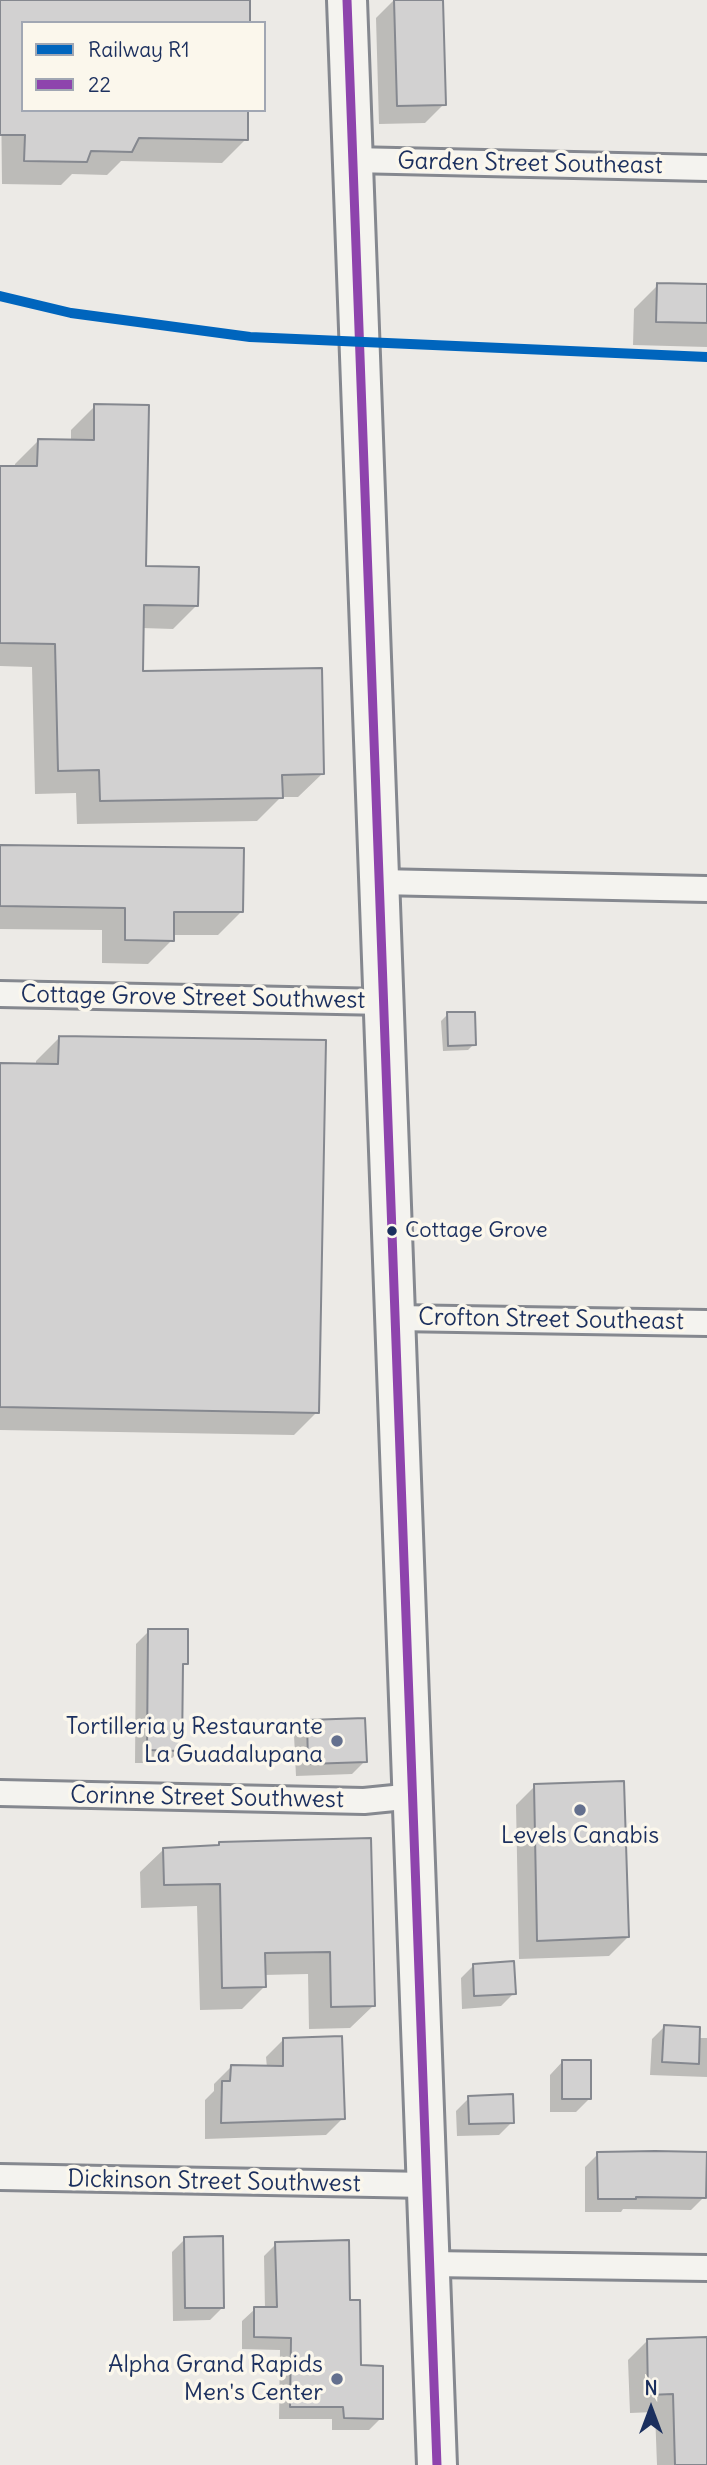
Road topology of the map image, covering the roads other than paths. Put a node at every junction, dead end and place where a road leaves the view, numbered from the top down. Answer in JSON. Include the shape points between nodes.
{"nodes":[{"id":1,"x":347,"y":0,"type":"edge"},
{"id":2,"x":352,"y":160,"type":"junction"},
{"id":3,"x":707,"y":168,"type":"edge"},
{"id":4,"x":378,"y":882,"type":"junction"},
{"id":5,"x":707,"y":889,"type":"edge"},
{"id":6,"x":0,"y":994,"type":"edge"},
{"id":7,"x":385,"y":1002,"type":"junction"},
{"id":8,"x":396,"y":1318,"type":"junction"},
{"id":9,"x":707,"y":1323,"type":"edge"},
{"id":10,"x":0,"y":1793,"type":"edge"},
{"id":11,"x":414,"y":1796,"type":"junction"},
{"id":12,"x":0,"y":2178,"type":"edge"},
{"id":13,"x":428,"y":2185,"type":"junction"},
{"id":14,"x":430,"y":2264,"type":"junction"},
{"id":15,"x":707,"y":2268,"type":"edge"},
{"id":16,"x":437,"y":2465,"type":"edge"}],
"edges":[{"from":1,"to":2,"type":"main road"},
{"from":2,"to":3,"type":"street","name":"Garden Street Southeast"},
{"from":2,"to":4,"type":"main road"},
{"from":4,"to":5,"type":"street"},
{"from":4,"to":7,"type":"main road"},
{"from":6,"to":7,"type":"street","name":"Cottage Grove Street Southwest"},
{"from":7,"to":8,"type":"main road"},
{"from":8,"to":9,"type":"street","name":"Crofton Street Southeast"},
{"from":8,"to":11,"type":"main road"},
{"from":10,"to":11,"type":"street","name":"Corinne Street Southwest","via":[[364,1801]]},
{"from":11,"to":13,"type":"main road"},
{"from":12,"to":13,"type":"street","name":"Dickinson Street Southwest"},
{"from":13,"to":14,"type":"main road"},
{"from":14,"to":15,"type":"street"},
{"from":14,"to":16,"type":"main road"}]}
